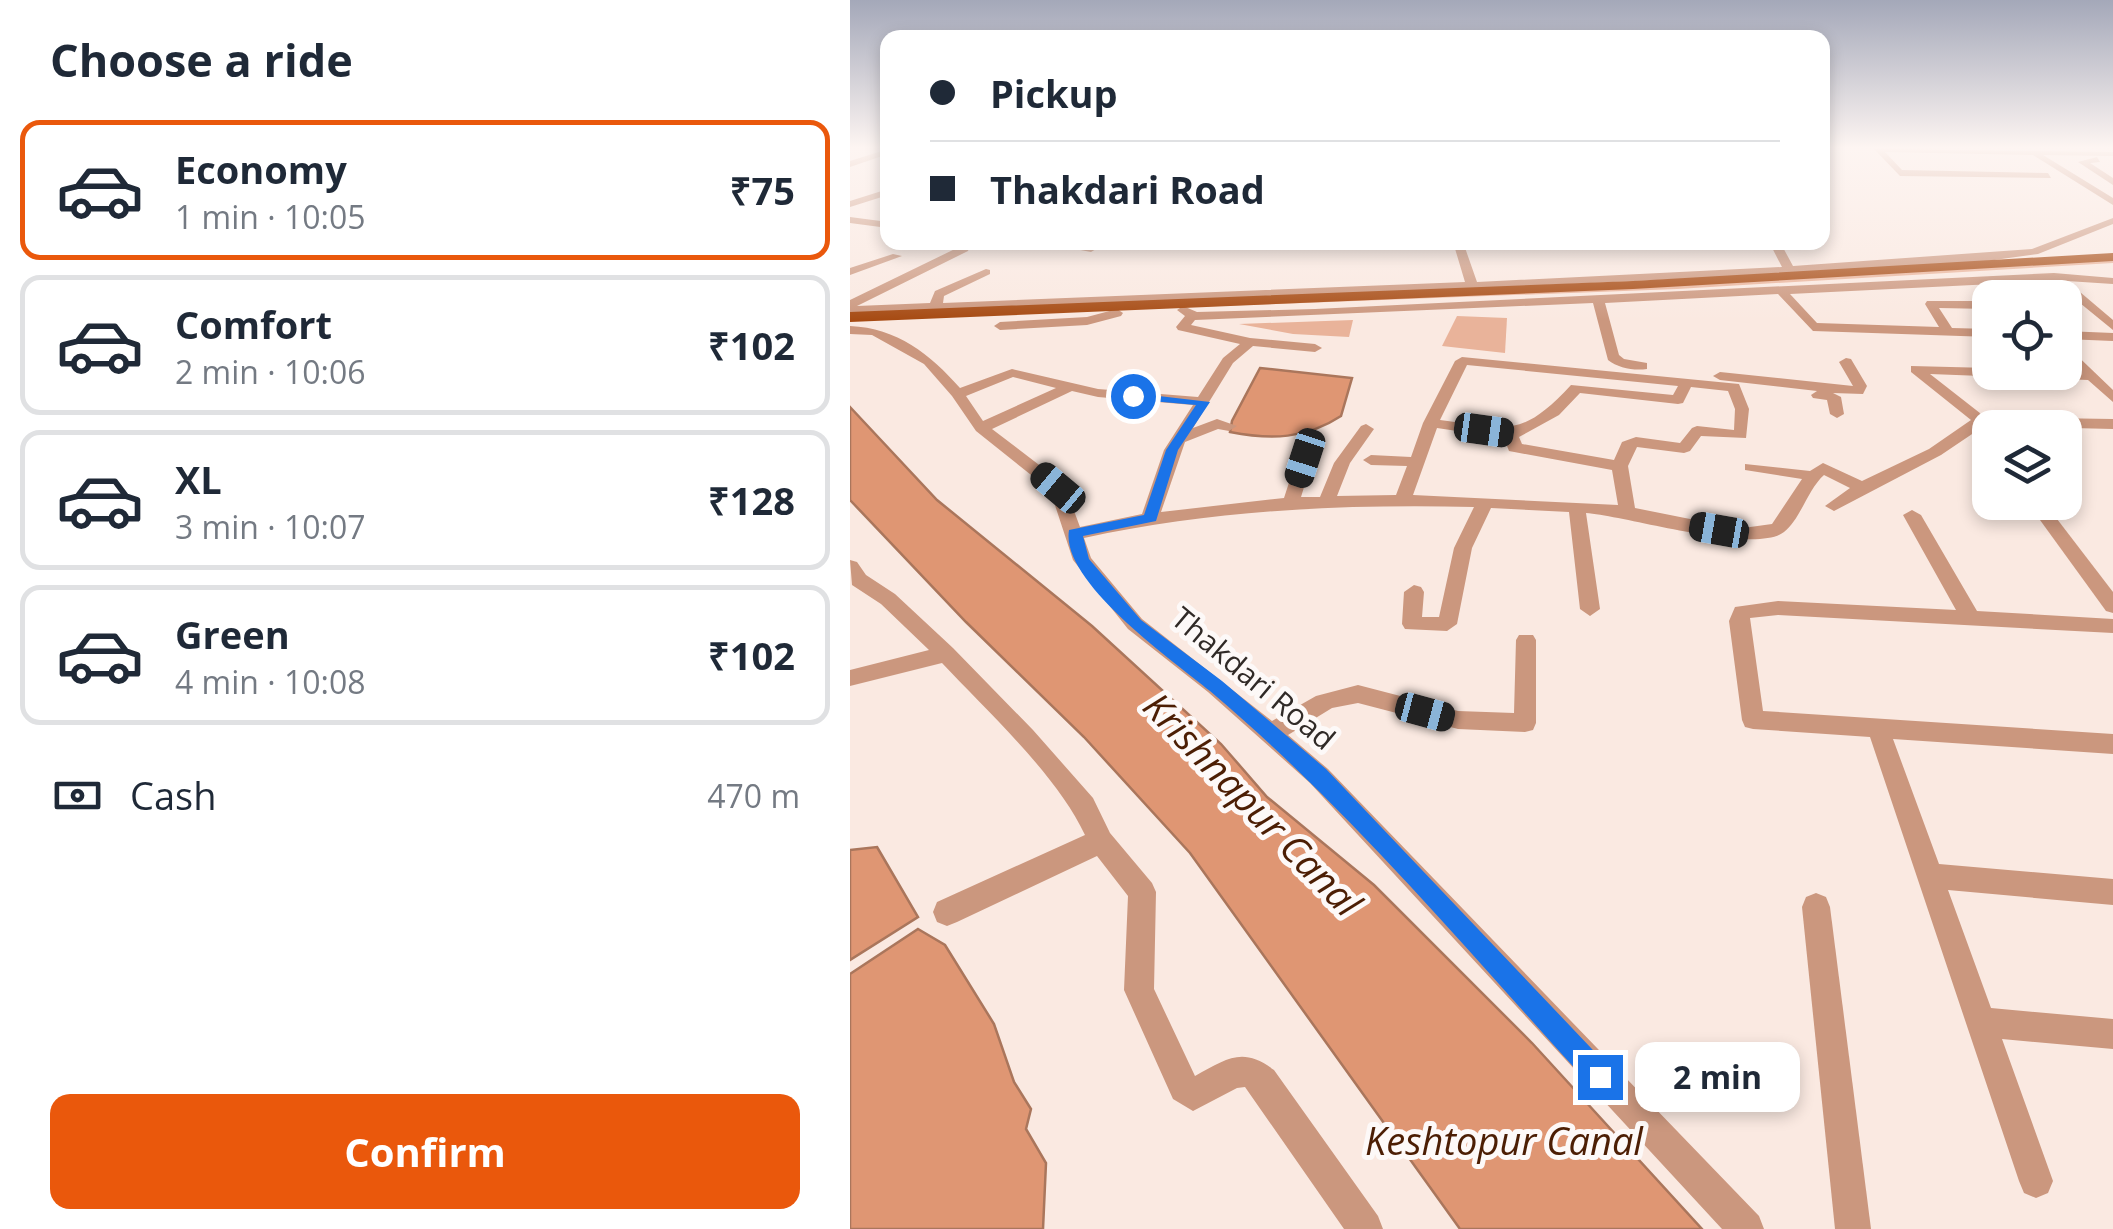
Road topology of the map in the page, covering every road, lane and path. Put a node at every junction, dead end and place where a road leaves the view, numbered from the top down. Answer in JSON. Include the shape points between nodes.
{"nodes":[{"id":1,"x":880,"y":209,"type":"edge"},
{"id":2,"x":850,"y":219,"type":"edge"},
{"id":3,"x":2113,"y":222,"type":"edge"},
{"id":4,"x":880,"y":224,"type":"edge"},
{"id":5,"x":962,"y":250,"type":"edge"},
{"id":6,"x":1461,"y":250,"type":"edge"},
{"id":7,"x":1779,"y":250,"type":"edge"},
{"id":8,"x":897,"y":256,"type":"dead end"},
{"id":9,"x":2113,"y":257,"type":"edge"},
{"id":10,"x":2113,"y":267,"type":"edge"},
{"id":11,"x":1790,"y":270,"type":"junction"},
{"id":12,"x":2036,"y":270,"type":"junction"},
{"id":13,"x":850,"y":272,"type":"edge"},
{"id":14,"x":986,"y":272,"type":"dead end"},
{"id":15,"x":2060,"y":277,"type":"junction"},
{"id":16,"x":2113,"y":281,"type":"edge"},
{"id":17,"x":1473,"y":288,"type":"junction"},
{"id":18,"x":1783,"y":293,"type":"junction"},
{"id":19,"x":1599,"y":302,"type":"junction"},
{"id":20,"x":1972,"y":304,"type":"edge"},
{"id":21,"x":934,"y":308,"type":"junction"},
{"id":22,"x":1110,"y":311,"type":"junction"},
{"id":23,"x":1187,"y":313,"type":"junction"},
{"id":24,"x":2102,"y":313,"type":"edge"},
{"id":25,"x":851,"y":321,"type":"edge"},
{"id":26,"x":1000,"y":326,"type":"dead end"},
{"id":27,"x":2113,"y":326,"type":"edge"},
{"id":28,"x":1948,"y":331,"type":"junction"},
{"id":29,"x":1972,"y":332,"type":"edge"},
{"id":30,"x":2082,"y":335,"type":"edge"},
{"id":31,"x":2113,"y":336,"type":"edge"},
{"id":32,"x":1250,"y":342,"type":"junction"},
{"id":33,"x":1315,"y":348,"type":"dead end"},
{"id":34,"x":1846,"y":362,"type":"dead end"},
{"id":35,"x":2082,"y":366,"type":"edge"},
{"id":36,"x":1972,"y":371,"type":"edge"},
{"id":37,"x":2082,"y":376,"type":"edge"},
{"id":38,"x":2092,"y":376,"type":"junction"},
{"id":39,"x":1687,"y":381,"type":"junction"},
{"id":40,"x":1067,"y":388,"type":"junction"},
{"id":41,"x":1793,"y":388,"type":"junction"},
{"id":42,"x":958,"y":394,"type":"junction"},
{"id":43,"x":2113,"y":398,"type":"edge"},
{"id":44,"x":1204,"y":402,"type":"junction"},
{"id":45,"x":1836,"y":414,"type":"dead end"},
{"id":46,"x":1972,"y":414,"type":"edge"},
{"id":47,"x":1431,"y":423,"type":"junction"},
{"id":48,"x":2082,"y":423,"type":"edge"},
{"id":49,"x":2113,"y":424,"type":"edge"},
{"id":50,"x":1972,"y":425,"type":"edge"},
{"id":51,"x":1228,"y":426,"type":"dead end"},
{"id":52,"x":981,"y":428,"type":"junction"},
{"id":53,"x":1366,"y":430,"type":"dead end"},
{"id":54,"x":1512,"y":435,"type":"junction"},
{"id":55,"x":1182,"y":438,"type":"junction"},
{"id":56,"x":1305,"y":458,"type":"dead end"},
{"id":57,"x":1372,"y":460,"type":"dead end"},
{"id":58,"x":1416,"y":462,"type":"junction"},
{"id":59,"x":1620,"y":466,"type":"junction"},
{"id":60,"x":1751,"y":467,"type":"dead end"},
{"id":61,"x":1813,"y":476,"type":"junction"},
{"id":62,"x":1860,"y":486,"type":"junction"},
{"id":63,"x":1327,"y":499,"type":"junction"},
{"id":64,"x":1402,"y":500,"type":"junction"},
{"id":65,"x":1290,"y":504,"type":"junction"},
{"id":66,"x":1484,"y":504,"type":"junction"},
{"id":67,"x":1834,"y":506,"type":"dead end"},
{"id":68,"x":1577,"y":508,"type":"junction"},
{"id":69,"x":1627,"y":510,"type":"junction"},
{"id":70,"x":1912,"y":515,"type":"dead end"},
{"id":71,"x":1150,"y":518,"type":"junction"},
{"id":72,"x":2049,"y":520,"type":"edge"},
{"id":73,"x":1074,"y":534,"type":"junction"},
{"id":74,"x":850,"y":566,"type":"edge"},
{"id":75,"x":1414,"y":592,"type":"dead end"},
{"id":76,"x":2113,"y":606,"type":"edge"},
{"id":77,"x":1590,"y":609,"type":"dead end"},
{"id":78,"x":1970,"y":619,"type":"junction"},
{"id":79,"x":2113,"y":626,"type":"edge"},
{"id":80,"x":1526,"y":640,"type":"dead end"},
{"id":81,"x":946,"y":654,"type":"junction"},
{"id":82,"x":850,"y":678,"type":"edge"},
{"id":83,"x":1878,"y":728,"type":"junction"},
{"id":84,"x":1272,"y":733,"type":"junction"},
{"id":85,"x":2113,"y":744,"type":"edge"},
{"id":86,"x":1101,"y":841,"type":"junction"},
{"id":87,"x":1932,"y":876,"type":"junction"},
{"id":88,"x":2113,"y":892,"type":"edge"},
{"id":89,"x":1816,"y":907,"type":"dead end"},
{"id":90,"x":947,"y":912,"type":"dead end"},
{"id":91,"x":1982,"y":1022,"type":"junction"},
{"id":92,"x":2113,"y":1034,"type":"edge"},
{"id":93,"x":2036,"y":1181,"type":"dead end"},
{"id":94,"x":1365,"y":1229,"type":"edge"},
{"id":95,"x":1746,"y":1229,"type":"edge"},
{"id":96,"x":1853,"y":1229,"type":"edge"}],
"edges":[{"from":1,"to":2,"type":"street"},
{"from":2,"to":4,"type":"street"},
{"from":3,"to":11,"type":"street","via":[[2022,254]]},
{"from":5,"to":25,"type":"street"},
{"from":6,"to":17,"type":"street"},
{"from":7,"to":11,"type":"street"},
{"from":8,"to":13,"type":"street"},
{"from":9,"to":17,"type":"main road"},
{"from":10,"to":12,"type":"main road"},
{"from":11,"to":17,"type":"street"},
{"from":12,"to":15,"type":"street"},
{"from":12,"to":23,"type":"main road"},
{"from":14,"to":21,"type":"street","via":[[939,294]]},
{"from":15,"to":16,"type":"street"},
{"from":15,"to":18,"type":"street"},
{"from":15,"to":24,"type":"street"},
{"from":17,"to":21,"type":"street"},
{"from":17,"to":22,"type":"main road"},
{"from":18,"to":19,"type":"street"},
{"from":18,"to":28,"type":"street","via":[[1813,327]]},
{"from":19,"to":23,"type":"street"},
{"from":19,"to":41,"type":"street","via":[[1620,363]]},
{"from":20,"to":28,"type":"street","via":[[1931,304]]},
{"from":21,"to":25,"type":"street"},
{"from":22,"to":23,"type":"main road"},
{"from":22,"to":25,"type":"main road"},
{"from":22,"to":26,"type":"street","via":[[1087,320]]},
{"from":23,"to":32,"type":"street","via":[[1182,327]]},
{"from":24,"to":27,"type":"street"},
{"from":25,"to":42,"type":"street","name":"Thakdari Road","via":[[928,361]]},
{"from":28,"to":29,"type":"street"},
{"from":30,"to":31,"type":"street"},
{"from":32,"to":33,"type":"street"},
{"from":32,"to":44,"type":"street","via":[[1228,361]]},
{"from":34,"to":41,"type":"street","via":[[1858,391]]},
{"from":35,"to":38,"type":"street"},
{"from":36,"to":46,"type":"street","via":[[1916,369]]},
{"from":37,"to":38,"type":"street"},
{"from":38,"to":43,"type":"street"},
{"from":39,"to":47,"type":"street","via":[[1466,360]]},
{"from":39,"to":54,"type":"street","via":[[1678,400],[1576,388],[1550,415]]},
{"from":39,"to":59,"type":"street","via":[[1734,387],[1741,435],[1698,431],[1684,448],[1631,442]]},
{"from":40,"to":42,"type":"street","via":[[1012,374]]},
{"from":40,"to":44,"type":"street","via":[[1098,386]]},
{"from":40,"to":52,"type":"street"},
{"from":41,"to":45,"type":"street","via":[[1834,398]]},
{"from":42,"to":52,"type":"street","name":"Thakdari Road"},
{"from":44,"to":55,"type":"street"},
{"from":47,"to":54,"type":"street"},
{"from":47,"to":58,"type":"street"},
{"from":48,"to":49,"type":"street"},
{"from":50,"to":62,"type":"street","via":[[1937,451]]},
{"from":51,"to":55,"type":"street"},
{"from":52,"to":73,"type":"street","name":"Thakdari Road","via":[[1058,488]]},
{"from":53,"to":63,"type":"street"},
{"from":54,"to":59,"type":"street","via":[[1515,448]]},
{"from":55,"to":71,"type":"street"},
{"from":56,"to":65,"type":"street"},
{"from":57,"to":58,"type":"street"},
{"from":58,"to":64,"type":"street"},
{"from":59,"to":69,"type":"street"},
{"from":60,"to":61,"type":"street"},
{"from":61,"to":62,"type":"street","via":[[1823,468]]},
{"from":61,"to":69,"type":"street","via":[[1770,533],[1719,530]]},
{"from":62,"to":67,"type":"street"},
{"from":63,"to":64,"type":"street"},
{"from":63,"to":65,"type":"street"},
{"from":64,"to":66,"type":"street"},
{"from":65,"to":71,"type":"street"},
{"from":66,"to":68,"type":"street"},
{"from":66,"to":75,"type":"street","via":[[1462,554],[1447,624],[1412,624]]},
{"from":68,"to":69,"type":"street"},
{"from":68,"to":77,"type":"street"},
{"from":70,"to":78,"type":"street"},
{"from":71,"to":73,"type":"street"},
{"from":72,"to":76,"type":"street"},
{"from":73,"to":84,"type":"street","name":"Thakdari Road","via":[[1082,560],[1135,624]]},
{"from":74,"to":81,"type":"street"},
{"from":78,"to":79,"type":"street"},
{"from":78,"to":83,"type":"street","via":[[1778,608],[1742,612],[1754,720]]},
{"from":80,"to":84,"type":"street","via":[[1524,722],[1458,720],[1344,694]]},
{"from":81,"to":82,"type":"street"},
{"from":81,"to":86,"type":"street","via":[[1084,806]]},
{"from":83,"to":85,"type":"street"},
{"from":83,"to":87,"type":"street"},
{"from":84,"to":95,"type":"street","name":"Thakdari Road"},
{"from":86,"to":90,"type":"street"},
{"from":86,"to":94,"type":"street","via":[[1142,892],[1139,990],[1184,1088],[1193,1095],[1250,1071],[1263,1081]]},
{"from":87,"to":88,"type":"street"},
{"from":87,"to":91,"type":"street"},
{"from":89,"to":96,"type":"street"},
{"from":91,"to":92,"type":"street"},
{"from":91,"to":93,"type":"street"}]}
